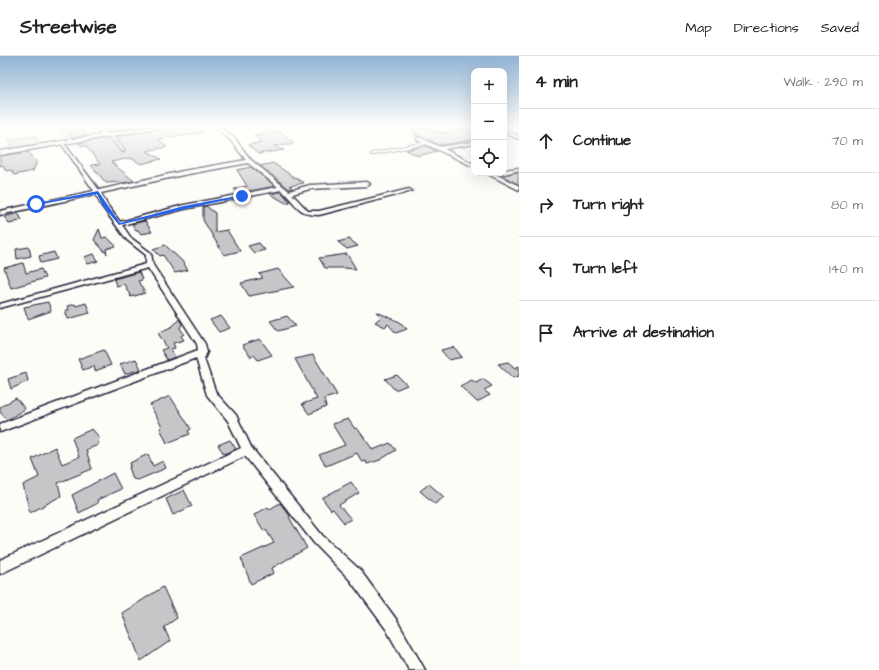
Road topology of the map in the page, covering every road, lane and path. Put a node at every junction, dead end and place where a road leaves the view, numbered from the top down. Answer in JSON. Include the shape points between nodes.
{"nodes":[{"id":1,"x":75,"y":154,"type":"edge"},
{"id":2,"x":243,"y":154,"type":"edge"},
{"id":3,"x":448,"y":154,"type":"edge"},
{"id":4,"x":249,"y":161,"type":"junction"},
{"id":5,"x":471,"y":165,"type":"edge"},
{"id":6,"x":519,"y":169,"type":"edge"},
{"id":7,"x":507,"y":171,"type":"edge"},
{"id":8,"x":497,"y":176,"type":"edge"},
{"id":9,"x":367,"y":184,"type":"dead end"},
{"id":10,"x":281,"y":188,"type":"junction"},
{"id":11,"x":519,"y":188,"type":"edge"},
{"id":12,"x":409,"y":191,"type":"dead end"},
{"id":13,"x":98,"y":193,"type":"junction"},
{"id":14,"x":288,"y":193,"type":"junction"},
{"id":15,"x":0,"y":213,"type":"edge"},
{"id":16,"x":119,"y":224,"type":"junction"},
{"id":17,"x":150,"y":265,"type":"junction"},
{"id":18,"x":0,"y":306,"type":"edge"},
{"id":19,"x":203,"y":352,"type":"junction"},
{"id":20,"x":0,"y":428,"type":"edge"},
{"id":21,"x":247,"y":450,"type":"junction"},
{"id":22,"x":0,"y":567,"type":"edge"},
{"id":23,"x":417,"y":670,"type":"edge"}],
"edges":[{"from":1,"to":13,"type":"street"},
{"from":2,"to":4,"type":"street"},
{"from":3,"to":5,"type":"street"},
{"from":4,"to":10,"type":"street"},
{"from":4,"to":13,"type":"street"},
{"from":6,"to":7,"type":"street"},
{"from":8,"to":11,"type":"street"},
{"from":9,"to":14,"type":"street","via":[[310,187]]},
{"from":10,"to":14,"type":"street"},
{"from":10,"to":16,"type":"street"},
{"from":12,"to":14,"type":"street","via":[[311,214]]},
{"from":13,"to":15,"type":"street"},
{"from":13,"to":16,"type":"street"},
{"from":16,"to":17,"type":"street","via":[[130,239],[149,254]]},
{"from":17,"to":18,"type":"street"},
{"from":17,"to":19,"type":"street","via":[[201,344]]},
{"from":19,"to":20,"type":"street"},
{"from":19,"to":21,"type":"street","via":[[200,359],[212,395],[232,418]]},
{"from":21,"to":22,"type":"street"},
{"from":21,"to":23,"type":"street","via":[[318,539],[356,575],[392,624]]}]}
